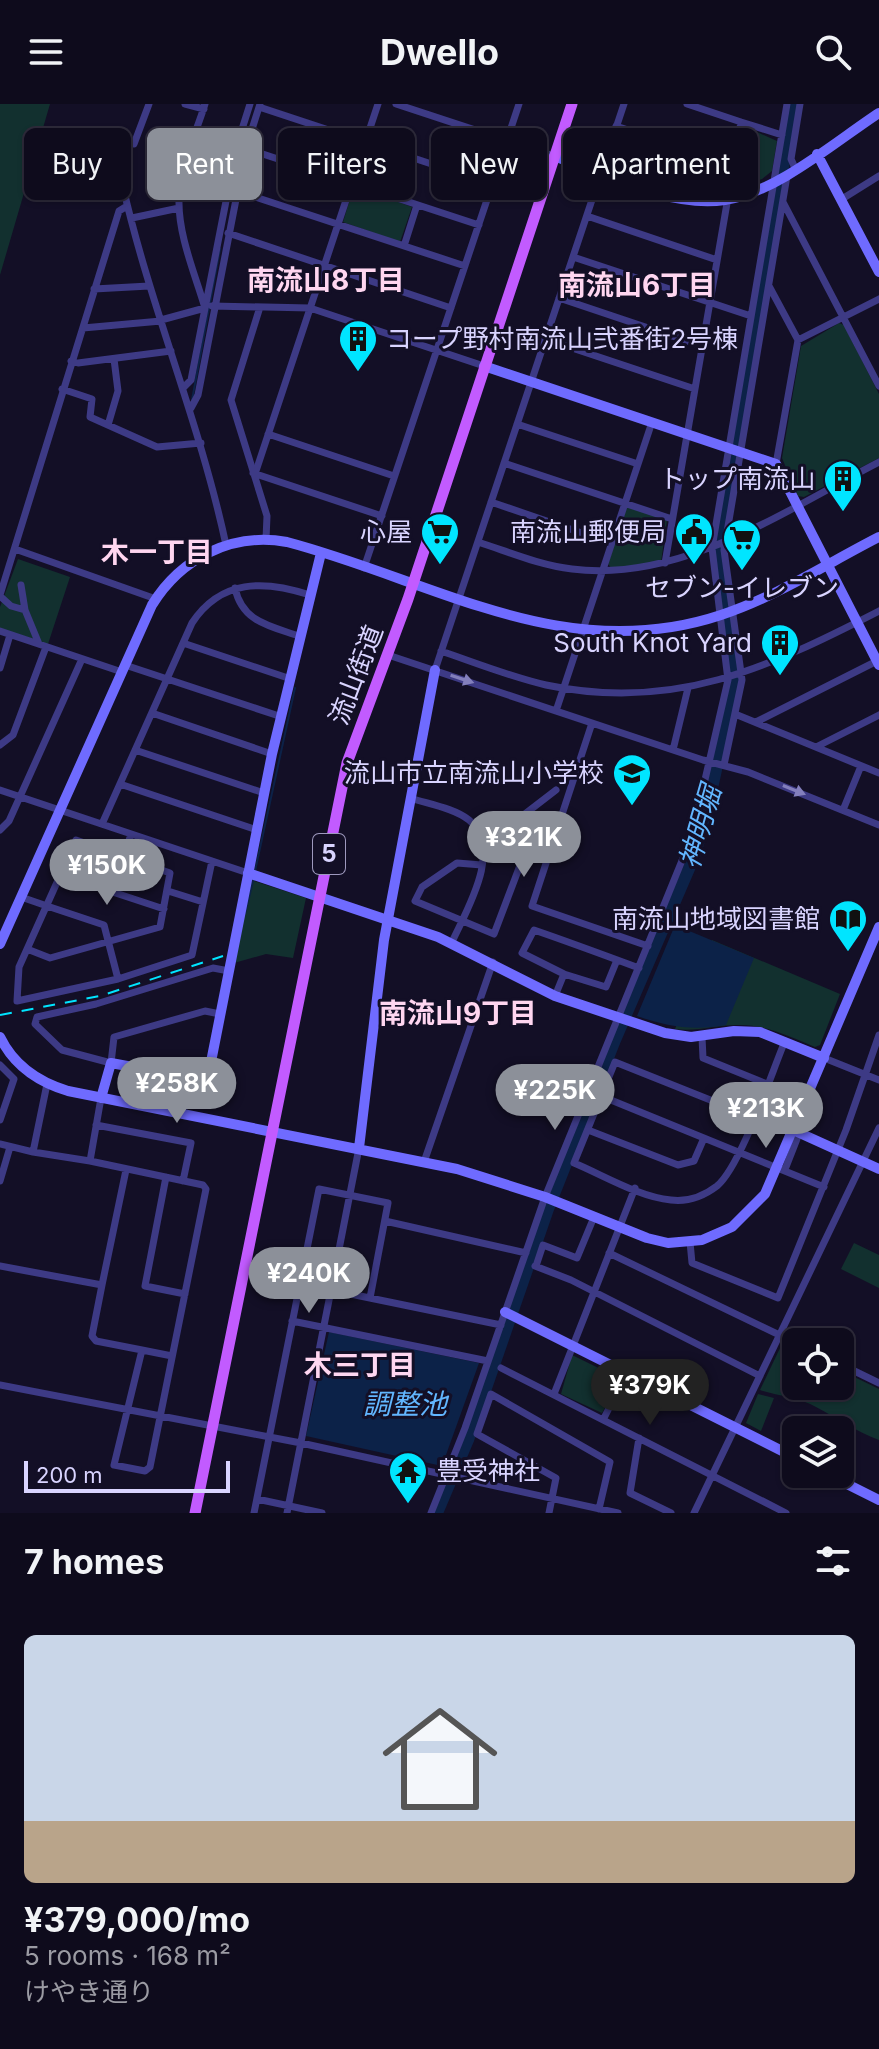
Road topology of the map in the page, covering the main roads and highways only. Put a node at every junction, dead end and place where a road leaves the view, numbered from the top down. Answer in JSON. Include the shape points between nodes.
{"nodes":[{"id":1,"x":572,"y":104,"type":"edge"},
{"id":2,"x":195,"y":1513,"type":"edge"}],
"edges":[{"from":1,"to":2,"type":"main road","name":"流山街道","number":"5","via":[[413,584],[347,763]]}]}
